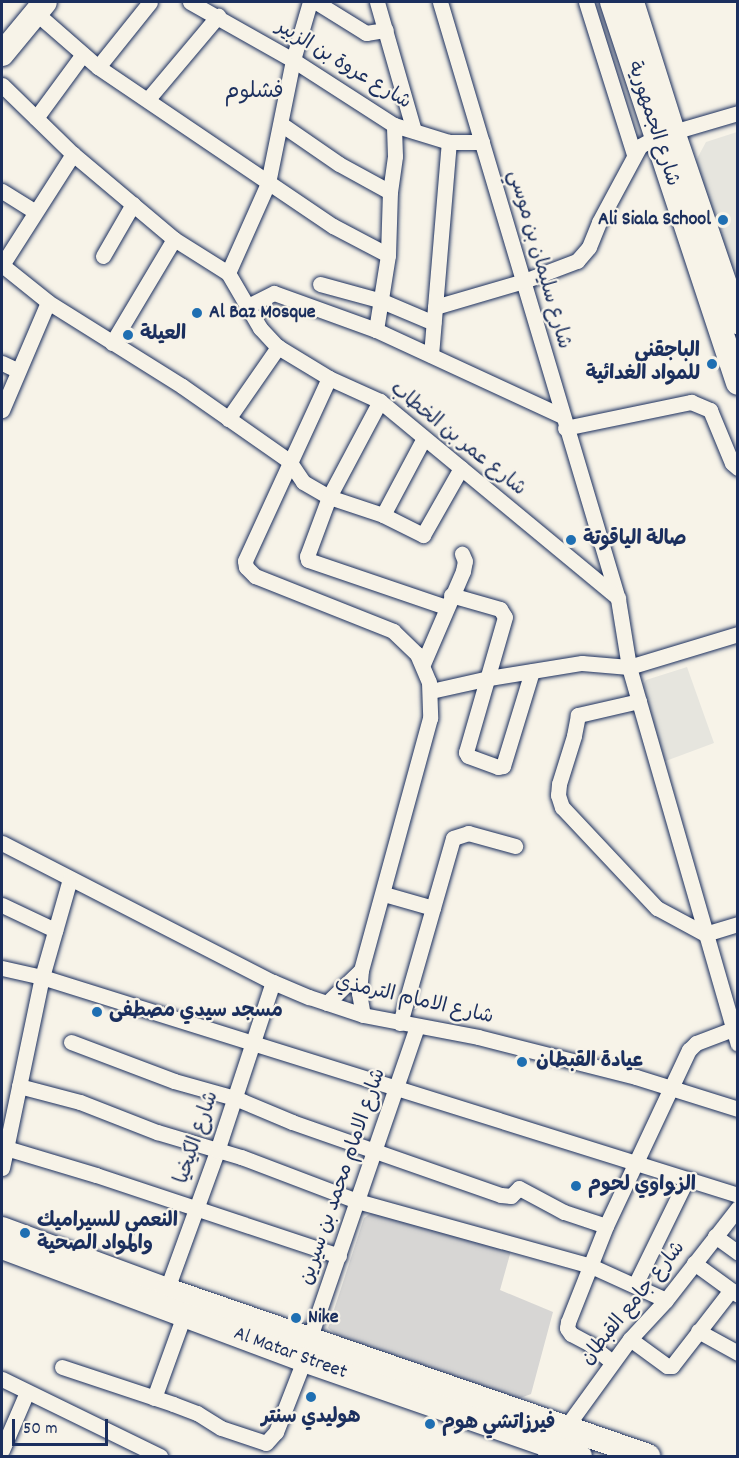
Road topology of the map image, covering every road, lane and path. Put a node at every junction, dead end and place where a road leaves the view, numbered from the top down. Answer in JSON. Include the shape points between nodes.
{"nodes":[{"id":1,"x":150,"y":2,"type":"edge"},
{"id":2,"x":190,"y":2,"type":"edge"},
{"id":3,"x":310,"y":2,"type":"edge"},
{"id":4,"x":316,"y":2,"type":"edge"},
{"id":5,"x":378,"y":2,"type":"edge"},
{"id":6,"x":440,"y":2,"type":"edge"},
{"id":7,"x":586,"y":2,"type":"edge"},
{"id":8,"x":612,"y":2,"type":"edge"},
{"id":9,"x":632,"y":2,"type":"edge"},
{"id":10,"x":36,"y":5,"type":"edge"},
{"id":11,"x":213,"y":10,"type":"edge"},
{"id":12,"x":386,"y":30,"type":"junction"},
{"id":13,"x":2,"y":32,"type":"edge"},
{"id":14,"x":2,"y":54,"type":"edge"},
{"id":15,"x":84,"y":54,"type":"junction"},
{"id":16,"x":293,"y":60,"type":"junction"},
{"id":17,"x":98,"y":67,"type":"junction"},
{"id":18,"x":2,"y":85,"type":"edge"},
{"id":19,"x":148,"y":99,"type":"junction"},
{"id":20,"x":738,"y":112,"type":"edge"},
{"id":21,"x":36,"y":118,"type":"junction"},
{"id":22,"x":281,"y":124,"type":"junction"},
{"id":23,"x":394,"y":125,"type":"junction"},
{"id":24,"x":414,"y":131,"type":"junction"},
{"id":25,"x":664,"y":134,"type":"junction"},
{"id":26,"x":449,"y":142,"type":"junction"},
{"id":27,"x":482,"y":142,"type":"junction"},
{"id":28,"x":74,"y":154,"type":"junction"},
{"id":29,"x":634,"y":154,"type":"junction"},
{"id":30,"x":268,"y":183,"type":"junction"},
{"id":31,"x":2,"y":191,"type":"edge"},
{"id":32,"x":390,"y":192,"type":"junction"},
{"id":33,"x":133,"y":204,"type":"junction"},
{"id":34,"x":34,"y":211,"type":"junction"},
{"id":35,"x":174,"y":239,"type":"junction"},
{"id":36,"x":388,"y":255,"type":"junction"},
{"id":37,"x":103,"y":256,"type":"dead end"},
{"id":38,"x":2,"y":265,"type":"edge"},
{"id":39,"x":228,"y":273,"type":"junction"},
{"id":40,"x":524,"y":281,"type":"junction"},
{"id":41,"x":320,"y":284,"type":"dead end"},
{"id":42,"x":48,"y":302,"type":"junction"},
{"id":43,"x":382,"y":302,"type":"junction"},
{"id":44,"x":248,"y":306,"type":"junction"},
{"id":45,"x":435,"y":315,"type":"junction"},
{"id":46,"x":738,"y":322,"type":"edge"},
{"id":47,"x":376,"y":330,"type":"junction"},
{"id":48,"x":112,"y":343,"type":"junction"},
{"id":49,"x":278,"y":347,"type":"junction"},
{"id":50,"x":431,"y":355,"type":"junction"},
{"id":51,"x":2,"y":363,"type":"edge"},
{"id":52,"x":17,"y":370,"type":"junction"},
{"id":53,"x":329,"y":378,"type":"junction"},
{"id":54,"x":738,"y":383,"type":"edge"},
{"id":55,"x":380,"y":401,"type":"junction"},
{"id":56,"x":2,"y":410,"type":"edge"},
{"id":57,"x":228,"y":419,"type":"junction"},
{"id":58,"x":563,"y":422,"type":"junction"},
{"id":59,"x":424,"y":438,"type":"junction"},
{"id":60,"x":289,"y":461,"type":"junction"},
{"id":61,"x":460,"y":468,"type":"junction"},
{"id":62,"x":738,"y":468,"type":"edge"},
{"id":63,"x":329,"y":497,"type":"junction"},
{"id":64,"x":382,"y":515,"type":"junction"},
{"id":65,"x":462,"y":554,"type":"dead end"},
{"id":66,"x":618,"y":599,"type":"junction"},
{"id":67,"x":448,"y":601,"type":"junction"},
{"id":68,"x":738,"y":634,"type":"edge"},
{"id":69,"x":423,"y":664,"type":"junction"},
{"id":70,"x":629,"y":667,"type":"junction"},
{"id":71,"x":532,"y":671,"type":"junction"},
{"id":72,"x":489,"y":678,"type":"junction"},
{"id":73,"x":431,"y":691,"type":"junction"},
{"id":74,"x":639,"y":701,"type":"junction"},
{"id":75,"x":2,"y":843,"type":"edge"},
{"id":76,"x":515,"y":846,"type":"dead end"},
{"id":77,"x":70,"y":879,"type":"junction"},
{"id":78,"x":384,"y":894,"type":"junction"},
{"id":79,"x":2,"y":904,"type":"edge"},
{"id":80,"x":433,"y":908,"type":"junction"},
{"id":81,"x":738,"y":924,"type":"edge"},
{"id":82,"x":55,"y":930,"type":"junction"},
{"id":83,"x":705,"y":934,"type":"junction"},
{"id":84,"x":2,"y":968,"type":"edge"},
{"id":85,"x":361,"y":970,"type":"junction"},
{"id":86,"x":42,"y":977,"type":"junction"},
{"id":87,"x":273,"y":982,"type":"junction"},
{"id":88,"x":327,"y":1003,"type":"junction"},
{"id":89,"x":363,"y":1015,"type":"junction"},
{"id":90,"x":400,"y":1023,"type":"junction"},
{"id":91,"x":417,"y":1027,"type":"junction"},
{"id":92,"x":735,"y":1027,"type":"edge"},
{"id":93,"x":71,"y":1042,"type":"dead end"},
{"id":94,"x":738,"y":1044,"type":"edge"},
{"id":95,"x":252,"y":1045,"type":"junction"},
{"id":96,"x":19,"y":1086,"type":"junction"},
{"id":97,"x":669,"y":1088,"type":"junction"},
{"id":98,"x":396,"y":1089,"type":"junction"},
{"id":99,"x":235,"y":1098,"type":"junction"},
{"id":100,"x":738,"y":1109,"type":"edge"},
{"id":101,"x":6,"y":1148,"type":"junction"},
{"id":102,"x":375,"y":1150,"type":"junction"},
{"id":103,"x":217,"y":1151,"type":"junction"},
{"id":104,"x":636,"y":1163,"type":"junction"},
{"id":105,"x":2,"y":1168,"type":"edge"},
{"id":106,"x":687,"y":1179,"type":"junction"},
{"id":107,"x":738,"y":1195,"type":"edge"},
{"id":108,"x":357,"y":1201,"type":"junction"},
{"id":109,"x":195,"y":1208,"type":"junction"},
{"id":110,"x":738,"y":1208,"type":"edge"},
{"id":111,"x":606,"y":1227,"type":"junction"},
{"id":112,"x":2,"y":1236,"type":"edge"},
{"id":113,"x":714,"y":1236,"type":"junction"},
{"id":114,"x":738,"y":1253,"type":"edge"},
{"id":115,"x":339,"y":1256,"type":"junction"},
{"id":116,"x":694,"y":1263,"type":"junction"},
{"id":117,"x":591,"y":1266,"type":"junction"},
{"id":118,"x":635,"y":1285,"type":"junction"},
{"id":119,"x":734,"y":1292,"type":"edge"},
{"id":120,"x":164,"y":1298,"type":"junction"},
{"id":121,"x":666,"y":1300,"type":"junction"},
{"id":122,"x":184,"y":1315,"type":"junction"},
{"id":123,"x":698,"y":1331,"type":"junction"},
{"id":124,"x":630,"y":1339,"type":"junction"},
{"id":125,"x":307,"y":1350,"type":"junction"},
{"id":126,"x":738,"y":1353,"type":"edge"},
{"id":127,"x":612,"y":1362,"type":"junction"},
{"id":128,"x":62,"y":1367,"type":"dead end"},
{"id":129,"x":2,"y":1379,"type":"edge"},
{"id":130,"x":27,"y":1392,"type":"junction"},
{"id":131,"x":154,"y":1398,"type":"junction"},
{"id":132,"x":566,"y":1427,"type":"junction"},
{"id":133,"x":126,"y":1442,"type":"junction"},
{"id":134,"x":2,"y":1450,"type":"edge"},
{"id":135,"x":548,"y":1452,"type":"edge"},
{"id":136,"x":120,"y":1456,"type":"edge"},
{"id":137,"x":160,"y":1456,"type":"edge"},
{"id":138,"x":580,"y":1456,"type":"edge"},
{"id":139,"x":648,"y":1456,"type":"edge"}],
"edges":[{"from":1,"to":17,"type":"street"},
{"from":2,"to":11,"type":"street","name":"شارع عروة بن الزبير"},
{"from":3,"to":16,"type":"street"},
{"from":4,"to":12,"type":"street","via":[[366,33]]},
{"from":5,"to":12,"type":"street"},
{"from":6,"to":27,"type":"street","name":"شارع سليمان بن موسي"},
{"from":7,"to":29,"type":"street"},
{"from":8,"to":25,"type":"main road","name":"شارع الجمهورية"},
{"from":9,"to":25,"type":"main road","name":"شارع الجمهورية"},
{"from":10,"to":13,"type":"main road"},
{"from":10,"to":14,"type":"main road"},
{"from":10,"to":15,"type":"street"},
{"from":11,"to":16,"type":"street","name":"شارع عروة بن الزبير"},
{"from":11,"to":19,"type":"street"},
{"from":12,"to":24,"type":"street"},
{"from":15,"to":17,"type":"street"},
{"from":15,"to":21,"type":"street"},
{"from":16,"to":22,"type":"street"},
{"from":16,"to":23,"type":"street","name":"شارع عروة بن الزبير"},
{"from":17,"to":19,"type":"street"},
{"from":18,"to":21,"type":"street","name":"شارع عمر بن الخطاب"},
{"from":19,"to":30,"type":"street"},
{"from":20,"to":25,"type":"street"},
{"from":21,"to":28,"type":"street","name":"شارع عمر بن الخطاب"},
{"from":22,"to":30,"type":"street"},
{"from":22,"to":32,"type":"street","via":[[339,165]]},
{"from":23,"to":24,"type":"street","name":"شارع عروة بن الزبير"},
{"from":23,"to":32,"type":"street"},
{"from":24,"to":26,"type":"street","name":"شارع عروة بن الزبير"},
{"from":25,"to":29,"type":"street","via":[[647,140]]},
{"from":25,"to":46,"type":"main road","name":"شارع الجمهورية"},
{"from":25,"to":54,"type":"main road","name":"شارع الجمهورية"},
{"from":26,"to":27,"type":"street","name":"شارع عروة بن الزبير"},
{"from":26,"to":45,"type":"street"},
{"from":27,"to":40,"type":"street","name":"شارع سليمان بن موسي"},
{"from":28,"to":33,"type":"street","name":"شارع عمر بن الخطاب"},
{"from":28,"to":34,"type":"street"},
{"from":29,"to":40,"type":"street","via":[[586,253],[577,261]]},
{"from":30,"to":36,"type":"street","via":[[333,226]]},
{"from":30,"to":39,"type":"street"},
{"from":31,"to":34,"type":"street"},
{"from":32,"to":36,"type":"street"},
{"from":33,"to":35,"type":"street","name":"شارع عمر بن الخطاب"},
{"from":33,"to":37,"type":"street"},
{"from":34,"to":38,"type":"street"},
{"from":35,"to":39,"type":"street","name":"شارع عمر بن الخطاب"},
{"from":35,"to":48,"type":"street"},
{"from":36,"to":43,"type":"street"},
{"from":38,"to":42,"type":"street"},
{"from":39,"to":44,"type":"street","name":"شارع عمر بن الخطاب"},
{"from":40,"to":45,"type":"street"},
{"from":40,"to":58,"type":"street","name":"شارع سليمان بن موسي"},
{"from":41,"to":43,"type":"street"},
{"from":42,"to":48,"type":"street"},
{"from":42,"to":52,"type":"street"},
{"from":43,"to":45,"type":"street"},
{"from":43,"to":47,"type":"street"},
{"from":44,"to":47,"type":"street","via":[[273,293]]},
{"from":44,"to":49,"type":"street","name":"شارع عمر بن الخطاب","via":[[260,328]]},
{"from":45,"to":50,"type":"street"},
{"from":47,"to":50,"type":"street"},
{"from":48,"to":57,"type":"street"},
{"from":49,"to":53,"type":"street","name":"شارع عمر بن الخطاب"},
{"from":49,"to":57,"type":"street"},
{"from":50,"to":58,"type":"street"},
{"from":51,"to":52,"type":"street"},
{"from":52,"to":56,"type":"street"},
{"from":53,"to":55,"type":"street","name":"شارع عمر بن الخطاب"},
{"from":53,"to":60,"type":"street"},
{"from":55,"to":59,"type":"street","name":"شارع عمر بن الخطاب"},
{"from":55,"to":63,"type":"street"},
{"from":57,"to":60,"type":"street"},
{"from":58,"to":62,"type":"street","via":[[691,402],[710,410],[732,463]]},
{"from":58,"to":66,"type":"street","name":"شارع سليمان بن موسي"},
{"from":59,"to":61,"type":"street","name":"شارع عمر بن الخطاب"},
{"from":59,"to":64,"type":"street"},
{"from":60,"to":63,"type":"street","via":[[303,482]]},
{"from":60,"to":69,"type":"street","via":[[247,555],[246,567],[255,576],[383,625],[402,637]]},
{"from":61,"to":64,"type":"street","via":[[423,535]]},
{"from":61,"to":66,"type":"street","name":"شارع عمر بن الخطاب"},
{"from":63,"to":64,"type":"street"},
{"from":63,"to":67,"type":"street","via":[[306,552],[308,560]]},
{"from":65,"to":67,"type":"street","via":[[464,566]]},
{"from":66,"to":70,"type":"street","name":"شارع سليمان بن موسي"},
{"from":67,"to":69,"type":"street"},
{"from":67,"to":72,"type":"street","via":[[500,609],[504,614]]},
{"from":68,"to":70,"type":"street"},
{"from":69,"to":73,"type":"street"},
{"from":70,"to":71,"type":"street","via":[[582,663]]},
{"from":70,"to":74,"type":"street","name":"شارع سليمان بن موسي"},
{"from":71,"to":72,"type":"street"},
{"from":71,"to":72,"type":"street","via":[[500,768],[466,753]]},
{"from":72,"to":73,"type":"street"},
{"from":73,"to":78,"type":"street","via":[[430,718]]},
{"from":74,"to":83,"type":"street","name":"شارع سليمان بن موسي"},
{"from":74,"to":83,"type":"street","via":[[578,715],[558,795],[570,818],[648,901]]},
{"from":75,"to":77,"type":"street","name":"شارع الامام الترمذي"},
{"from":76,"to":80,"type":"street","via":[[468,833],[457,835]]},
{"from":77,"to":82,"type":"street"},
{"from":77,"to":87,"type":"street","name":"شارع الامام الترمذي"},
{"from":78,"to":80,"type":"street"},
{"from":78,"to":85,"type":"street"},
{"from":79,"to":82,"type":"street"},
{"from":80,"to":90,"type":"street"},
{"from":81,"to":83,"type":"street"},
{"from":82,"to":86,"type":"street"},
{"from":83,"to":92,"type":"street","name":"شارع سليمان بن موسي"},
{"from":84,"to":86,"type":"street"},
{"from":85,"to":88,"type":"street"},
{"from":85,"to":89,"type":"street"},
{"from":86,"to":95,"type":"street"},
{"from":86,"to":96,"type":"street"},
{"from":87,"to":88,"type":"street","name":"شارع الامام الترمذي"},
{"from":87,"to":95,"type":"street","name":"شارع الكيخيا"},
{"from":88,"to":89,"type":"street","name":"شارع الامام الترمذي"},
{"from":89,"to":90,"type":"street","name":"شارع الامام الترمذي"},
{"from":90,"to":91,"type":"street","name":"شارع الامام الترمذي"},
{"from":91,"to":97,"type":"street","name":"شارع الامام الترمذي","via":[[489,1040]]},
{"from":91,"to":98,"type":"street","name":"شارع الامام محمد بن سيرين"},
{"from":92,"to":94,"type":"street","name":"شارع سليمان بن موسي"},
{"from":92,"to":97,"type":"street","via":[[692,1046]]},
{"from":93,"to":99,"type":"street","via":[[193,1088]]},
{"from":95,"to":98,"type":"street"},
{"from":95,"to":99,"type":"street","name":"شارع الكيخيا"},
{"from":96,"to":101,"type":"street"},
{"from":96,"to":103,"type":"street","via":[[80,1102]]},
{"from":97,"to":100,"type":"street","name":"شارع الامام الترمذي"},
{"from":97,"to":104,"type":"street"},
{"from":98,"to":102,"type":"street","name":"شارع الامام محمد بن سيرين"},
{"from":98,"to":104,"type":"street"},
{"from":99,"to":102,"type":"street"},
{"from":99,"to":103,"type":"street","name":"شارع الكيخيا"},
{"from":101,"to":105,"type":"street"},
{"from":101,"to":109,"type":"street"},
{"from":102,"to":108,"type":"street","name":"شارع الامام محمد بن سيرين"},
{"from":102,"to":111,"type":"street","via":[[501,1195],[511,1196],[519,1188],[564,1212]]},
{"from":103,"to":108,"type":"street"},
{"from":103,"to":109,"type":"street","name":"شارع الكيخيا"},
{"from":104,"to":106,"type":"street"},
{"from":104,"to":111,"type":"street"},
{"from":106,"to":107,"type":"street"},
{"from":106,"to":118,"type":"street"},
{"from":108,"to":115,"type":"street","name":"شارع الامام محمد بن سيرين"},
{"from":108,"to":117,"type":"street"},
{"from":109,"to":115,"type":"street"},
{"from":109,"to":120,"type":"street","name":"شارع الكيخيا"},
{"from":110,"to":113,"type":"street","name":"شارع جامع القبطان"},
{"from":111,"to":117,"type":"street"},
{"from":112,"to":120,"type":"main road","name":"Al Matar Street"},
{"from":113,"to":114,"type":"street"},
{"from":113,"to":116,"type":"street","name":"شارع جامع القبطان"},
{"from":115,"to":125,"type":"street","name":"شارع الامام محمد بن سيرين"},
{"from":116,"to":119,"type":"street"},
{"from":116,"to":121,"type":"street","name":"شارع جامع القبطان"},
{"from":117,"to":118,"type":"street"},
{"from":117,"to":127,"type":"street","via":[[568,1330]]},
{"from":118,"to":121,"type":"street"},
{"from":119,"to":123,"type":"street"},
{"from":120,"to":122,"type":"main road","name":"Al Matar Street"},
{"from":120,"to":125,"type":"main road"},
{"from":121,"to":124,"type":"street","name":"شارع جامع القبطان"},
{"from":122,"to":125,"type":"main road","name":"Al Matar Street"},
{"from":122,"to":131,"type":"street"},
{"from":123,"to":124,"type":"street","via":[[672,1366]]},
{"from":123,"to":126,"type":"street"},
{"from":124,"to":127,"type":"street","name":"شارع جامع القبطان"},
{"from":125,"to":131,"type":"street","name":"شارع الامام محمد بن سيرين","via":[[276,1432],[266,1443]]},
{"from":125,"to":132,"type":"main road"},
{"from":125,"to":135,"type":"main road","name":"Al Matar Street"},
{"from":127,"to":132,"type":"street","name":"شارع جامع القبطان"},
{"from":128,"to":131,"type":"street"},
{"from":129,"to":130,"type":"street"},
{"from":130,"to":133,"type":"street"},
{"from":130,"to":134,"type":"street"},
{"from":132,"to":135,"type":"street","name":"شارع جامع القبطان"},
{"from":132,"to":139,"type":"main road"},
{"from":133,"to":136,"type":"street"},
{"from":133,"to":137,"type":"street"},
{"from":135,"to":138,"type":"main road","name":"Al Matar Street"}]}
